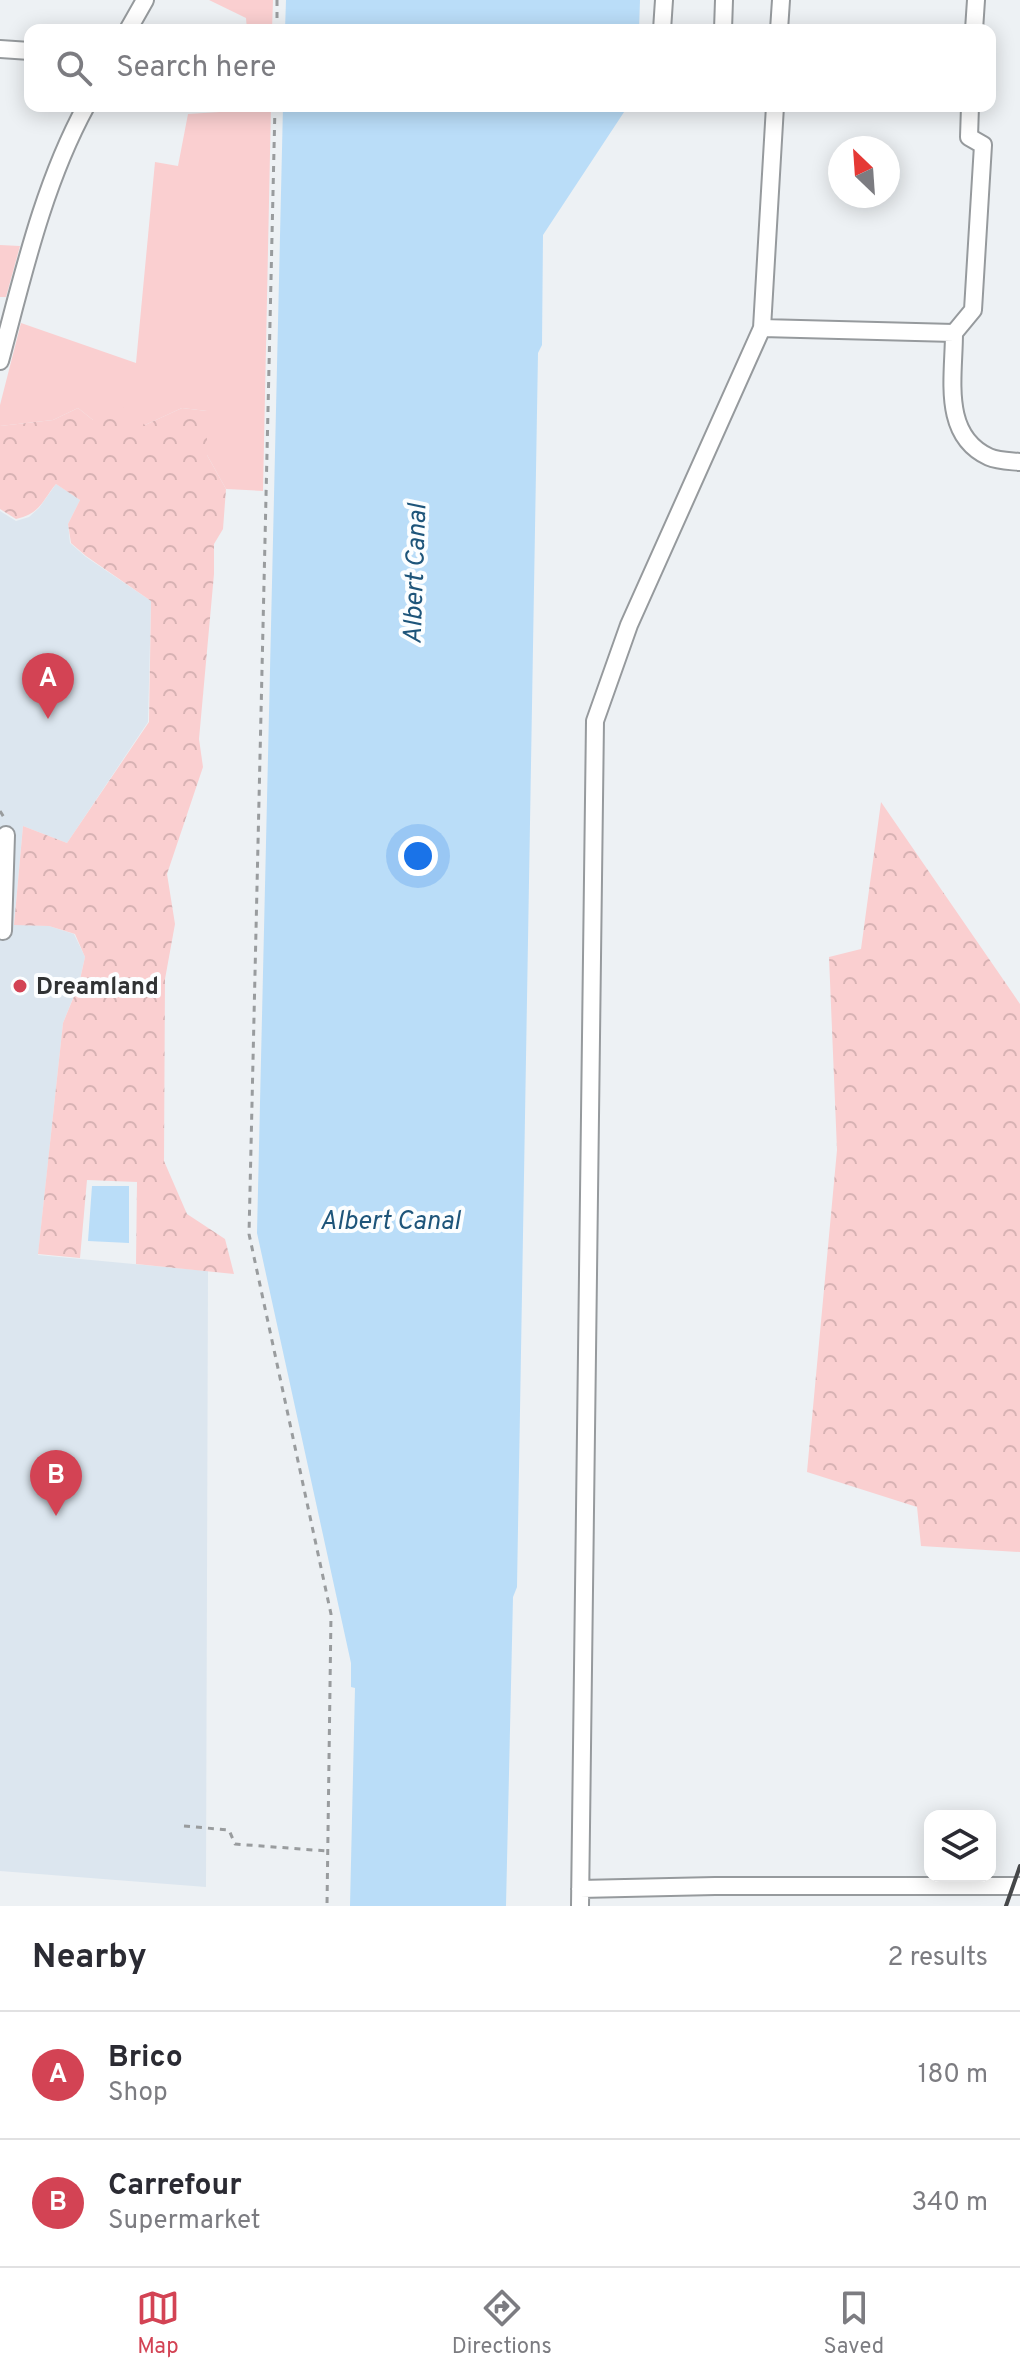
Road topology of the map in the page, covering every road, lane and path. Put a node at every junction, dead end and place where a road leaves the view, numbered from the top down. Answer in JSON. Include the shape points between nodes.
{"nodes":[{"id":1,"x":145,"y":0,"type":"edge"},
{"id":2,"x":277,"y":0,"type":"edge"},
{"id":3,"x":664,"y":0,"type":"edge"},
{"id":4,"x":724,"y":0,"type":"edge"},
{"id":5,"x":781,"y":0,"type":"edge"},
{"id":6,"x":976,"y":0,"type":"edge"},
{"id":7,"x":131,"y":24,"type":"edge"},
{"id":8,"x":277,"y":24,"type":"edge"},
{"id":9,"x":662,"y":24,"type":"edge"},
{"id":10,"x":723,"y":24,"type":"edge"},
{"id":11,"x":779,"y":24,"type":"edge"},
{"id":12,"x":974,"y":24,"type":"edge"},
{"id":13,"x":0,"y":49,"type":"edge"},
{"id":14,"x":24,"y":51,"type":"edge"},
{"id":15,"x":83,"y":112,"type":"edge"},
{"id":16,"x":275,"y":112,"type":"edge"},
{"id":17,"x":774,"y":112,"type":"edge"},
{"id":18,"x":970,"y":112,"type":"edge"},
{"id":19,"x":762,"y":328,"type":"junction"},
{"id":20,"x":954,"y":333,"type":"junction"},
{"id":21,"x":0,"y":361,"type":"edge"},
{"id":22,"x":1020,"y":462,"type":"edge"},
{"id":23,"x":6,"y":835,"type":"dead end"},
{"id":24,"x":3,"y":931,"type":"dead end"},
{"id":25,"x":184,"y":1826,"type":"dead end"},
{"id":26,"x":328,"y":1851,"type":"junction"},
{"id":27,"x":1020,"y":1886,"type":"edge"},
{"id":28,"x":580,"y":1897,"type":"edge"},
{"id":29,"x":327,"y":1906,"type":"edge"}],
"edges":[{"from":1,"to":7,"type":"street"},
{"from":2,"to":8,"type":"path"},
{"from":3,"to":9,"type":"street"},
{"from":4,"to":10,"type":"street"},
{"from":5,"to":11,"type":"street"},
{"from":6,"to":12,"type":"street"},
{"from":13,"to":14,"type":"street"},
{"from":15,"to":21,"type":"street","via":[[29,252]]},
{"from":16,"to":26,"type":"path","via":[[249,1234],[331,1614]]},
{"from":17,"to":19,"type":"street"},
{"from":18,"to":20,"type":"street","via":[[969,137],[983,145],[973,310]]},
{"from":19,"to":20,"type":"street"},
{"from":19,"to":28,"type":"street","via":[[629,625],[595,721]]},
{"from":20,"to":22,"type":"street","via":[[954,414],[962,436],[990,458]]},
{"from":23,"to":24,"type":"street"},
{"from":25,"to":26,"type":"path","via":[[229,1830],[235,1844]]},
{"from":26,"to":29,"type":"path"},
{"from":27,"to":28,"type":"street","via":[[715,1886]]}]}
